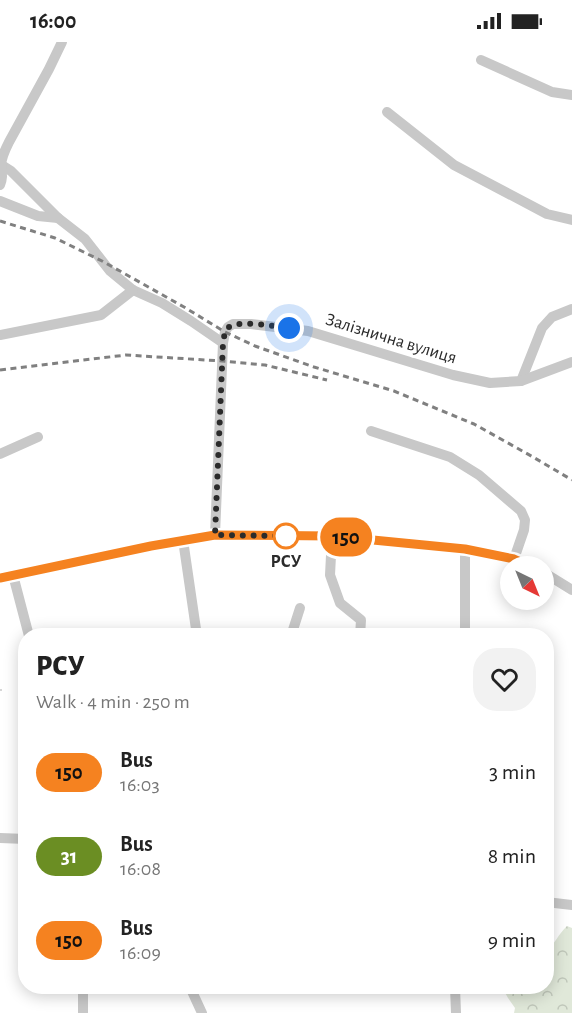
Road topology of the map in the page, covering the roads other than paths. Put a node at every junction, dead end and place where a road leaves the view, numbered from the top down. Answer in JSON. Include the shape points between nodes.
{"nodes":[{"id":1,"x":62,"y":42,"type":"edge"},
{"id":2,"x":481,"y":60,"type":"dead end"},
{"id":3,"x":572,"y":95,"type":"edge"},
{"id":4,"x":387,"y":112,"type":"dead end"},
{"id":5,"x":1,"y":165,"type":"edge"},
{"id":6,"x":0,"y":186,"type":"edge"},
{"id":7,"x":0,"y":201,"type":"edge"},
{"id":8,"x":58,"y":218,"type":"junction"},
{"id":9,"x":572,"y":220,"type":"edge"},
{"id":10,"x":133,"y":290,"type":"junction"},
{"id":11,"x":572,"y":309,"type":"edge"},
{"id":12,"x":0,"y":335,"type":"edge"},
{"id":13,"x":223,"y":343,"type":"junction"},
{"id":14,"x":572,"y":362,"type":"edge"},
{"id":15,"x":521,"y":381,"type":"junction"},
{"id":16,"x":371,"y":431,"type":"dead end"},
{"id":17,"x":38,"y":437,"type":"dead end"},
{"id":18,"x":0,"y":454,"type":"edge"},
{"id":19,"x":215,"y":535,"type":"junction"},
{"id":20,"x":332,"y":536,"type":"junction"},
{"id":21,"x":183,"y":540,"type":"junction"},
{"id":22,"x":465,"y":549,"type":"junction"},
{"id":23,"x":500,"y":556,"type":"edge"},
{"id":24,"x":515,"y":556,"type":"edge"},
{"id":25,"x":13,"y":575,"type":"junction"},
{"id":26,"x":0,"y":578,"type":"edge"},
{"id":27,"x":554,"y":579,"type":"edge"},
{"id":28,"x":572,"y":590,"type":"edge"},
{"id":29,"x":300,"y":608,"type":"dead end"},
{"id":30,"x":27,"y":628,"type":"edge"},
{"id":31,"x":196,"y":628,"type":"edge"},
{"id":32,"x":294,"y":628,"type":"edge"},
{"id":33,"x":360,"y":628,"type":"edge"},
{"id":34,"x":465,"y":628,"type":"edge"},
{"id":35,"x":0,"y":838,"type":"edge"},
{"id":36,"x":18,"y":839,"type":"edge"},
{"id":37,"x":554,"y":903,"type":"edge"},
{"id":38,"x":572,"y":905,"type":"edge"},
{"id":39,"x":83,"y":994,"type":"edge"},
{"id":40,"x":193,"y":994,"type":"edge"},
{"id":41,"x":455,"y":994,"type":"edge"},
{"id":42,"x":83,"y":1013,"type":"edge"},
{"id":43,"x":202,"y":1013,"type":"edge"},
{"id":44,"x":456,"y":1013,"type":"edge"}],
"edges":[{"from":1,"to":5,"type":"street","via":[[9,142]]},
{"from":2,"to":3,"type":"street","via":[[552,92]]},
{"from":4,"to":9,"type":"street","via":[[454,165],[547,214]]},
{"from":5,"to":6,"type":"street"},
{"from":5,"to":8,"type":"street"},
{"from":7,"to":8,"type":"street","via":[[38,216]]},
{"from":8,"to":10,"type":"street","via":[[85,238],[110,271]]},
{"from":10,"to":12,"type":"street","via":[[101,315]]},
{"from":10,"to":13,"type":"street","via":[[162,303]]},
{"from":11,"to":15,"type":"street","via":[[552,317],[542,328]]},
{"from":13,"to":15,"type":"street","name":"Залізнична вулиця","via":[[225,332],[233,324],[308,331],[453,375],[490,383]]},
{"from":13,"to":19,"type":"street"},
{"from":14,"to":15,"type":"street","name":"Залізнична вулиця"},
{"from":16,"to":24,"type":"street","via":[[450,457],[479,475],[521,511],[524,530]]},
{"from":17,"to":18,"type":"street"},
{"from":19,"to":20,"type":"street"},
{"from":19,"to":21,"type":"street"},
{"from":20,"to":22,"type":"street"},
{"from":20,"to":33,"type":"street","via":[[330,575],[340,603],[361,620]]},
{"from":21,"to":25,"type":"street"},
{"from":21,"to":31,"type":"street"},
{"from":22,"to":23,"type":"street"},
{"from":22,"to":34,"type":"street"},
{"from":25,"to":26,"type":"street"},
{"from":25,"to":30,"type":"street"},
{"from":27,"to":28,"type":"street"},
{"from":29,"to":32,"type":"street"},
{"from":35,"to":36,"type":"street"},
{"from":37,"to":38,"type":"street"},
{"from":39,"to":42,"type":"street"},
{"from":40,"to":43,"type":"street"},
{"from":41,"to":44,"type":"street"}]}
